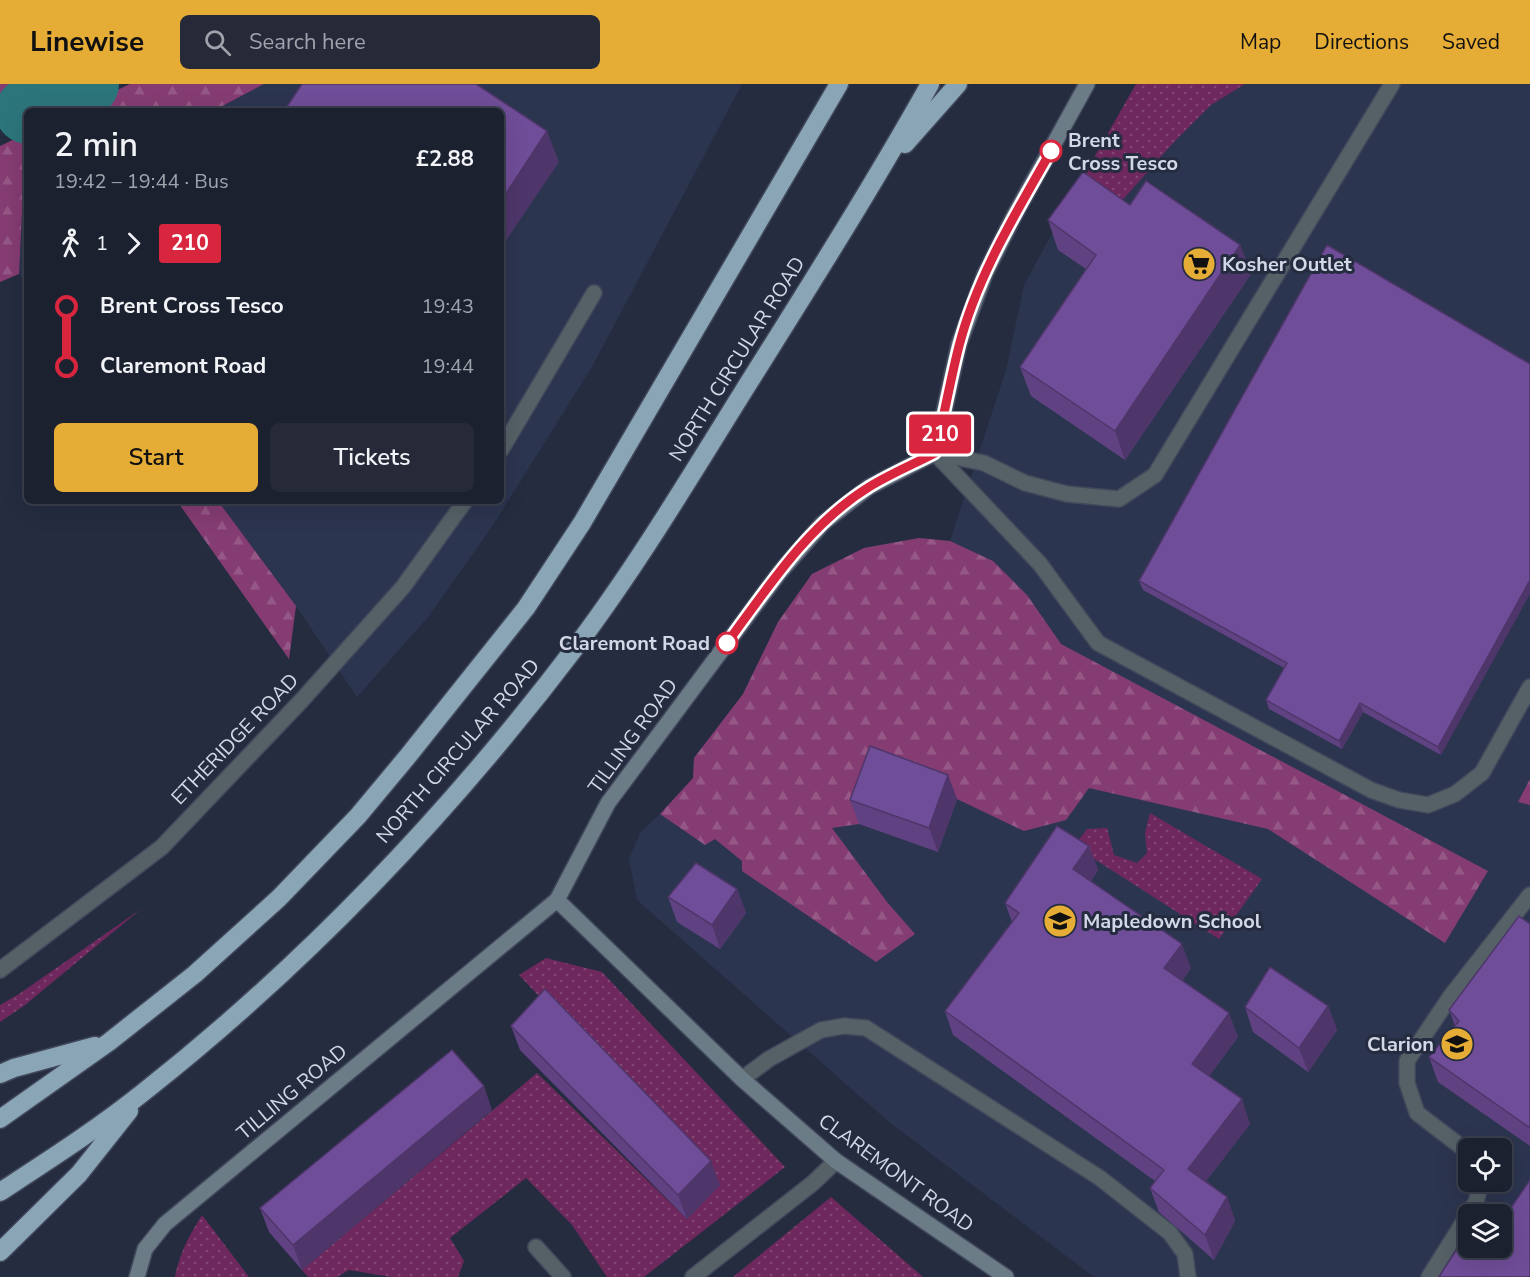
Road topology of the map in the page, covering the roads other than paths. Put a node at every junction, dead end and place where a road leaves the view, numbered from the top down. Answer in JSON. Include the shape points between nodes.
{"nodes":[{"id":1,"x":829,"y":84,"type":"edge"},
{"id":2,"x":839,"y":84,"type":"edge"},
{"id":3,"x":930,"y":84,"type":"edge"},
{"id":4,"x":958,"y":84,"type":"edge"},
{"id":5,"x":1087,"y":84,"type":"edge"},
{"id":6,"x":1392,"y":84,"type":"edge"},
{"id":7,"x":816,"y":124,"type":"junction"},
{"id":8,"x":881,"y":170,"type":"junction"},
{"id":9,"x":594,"y":293,"type":"dead end"},
{"id":10,"x":504,"y":445,"type":"edge"},
{"id":11,"x":935,"y":453,"type":"junction"},
{"id":12,"x":463,"y":504,"type":"edge"},
{"id":13,"x":1530,"y":687,"type":"edge"},
{"id":14,"x":1530,"y":895,"type":"edge"},
{"id":15,"x":557,"y":900,"type":"junction"},
{"id":16,"x":0,"y":970,"type":"edge"},
{"id":17,"x":109,"y":1042,"type":"junction"},
{"id":18,"x":0,"y":1074,"type":"edge"},
{"id":19,"x":742,"y":1079,"type":"junction"},
{"id":20,"x":143,"y":1093,"type":"junction"},
{"id":21,"x":0,"y":1119,"type":"edge"},
{"id":22,"x":1458,"y":1144,"type":"edge"},
{"id":23,"x":836,"y":1161,"type":"junction"},
{"id":24,"x":0,"y":1192,"type":"edge"},
{"id":25,"x":1478,"y":1192,"type":"edge"},
{"id":26,"x":536,"y":1247,"type":"dead end"},
{"id":27,"x":0,"y":1252,"type":"edge"},
{"id":28,"x":137,"y":1277,"type":"edge"},
{"id":29,"x":563,"y":1277,"type":"edge"},
{"id":30,"x":693,"y":1277,"type":"edge"},
{"id":31,"x":1006,"y":1277,"type":"edge"},
{"id":32,"x":1188,"y":1277,"type":"edge"},
{"id":33,"x":1429,"y":1277,"type":"edge"}],
"edges":[{"from":1,"to":7,"type":"highway"},
{"from":2,"to":7,"type":"highway","name":"NORTH CIRCULAR ROAD"},
{"from":3,"to":8,"type":"highway","name":"NORTH CIRCULAR ROAD"},
{"from":4,"to":8,"type":"highway"},
{"from":5,"to":11,"type":"street","via":[[985,274],[959,344]]},
{"from":6,"to":11,"type":"street","via":[[1155,475],[1119,499],[1067,494],[1025,483],[984,464]]},
{"from":7,"to":17,"type":"highway","name":"NORTH CIRCULAR ROAD","via":[[582,523],[474,675],[358,816],[279,898],[195,974]]},
{"from":8,"to":20,"type":"highway","name":"NORTH CIRCULAR ROAD","via":[[635,562],[521,716],[454,796],[319,937]]},
{"from":9,"to":10,"type":"street"},
{"from":11,"to":13,"type":"street","via":[[1040,564],[1098,643],[1371,790],[1428,805],[1455,794],[1482,772]]},
{"from":11,"to":15,"type":"street","name":"TILLING ROAD","via":[[869,487],[823,523],[780,572],[608,803]]},
{"from":12,"to":16,"type":"street","name":"ETHERIDGE ROAD","via":[[403,587],[303,700],[162,847]]},
{"from":14,"to":22,"type":"street","via":[[1450,997],[1407,1061],[1407,1083],[1417,1113]]},
{"from":15,"to":19,"type":"street","name":"CLAREMONT ROAD"},
{"from":15,"to":28,"type":"street","name":"TILLING ROAD","via":[[165,1224],[145,1249]]},
{"from":17,"to":18,"type":"highway"},
{"from":17,"to":21,"type":"highway","name":"NORTH CIRCULAR ROAD"},
{"from":19,"to":23,"type":"street","name":"CLAREMONT ROAD"},
{"from":19,"to":32,"type":"street","via":[[820,1030],[866,1028],[1100,1178],[1170,1233],[1185,1254]]},
{"from":20,"to":24,"type":"highway","name":"NORTH CIRCULAR ROAD"},
{"from":20,"to":27,"type":"highway","via":[[79,1174]]},
{"from":23,"to":30,"type":"street"},
{"from":23,"to":31,"type":"street","name":"CLAREMONT ROAD"},
{"from":25,"to":33,"type":"street"},
{"from":26,"to":29,"type":"street"}]}
